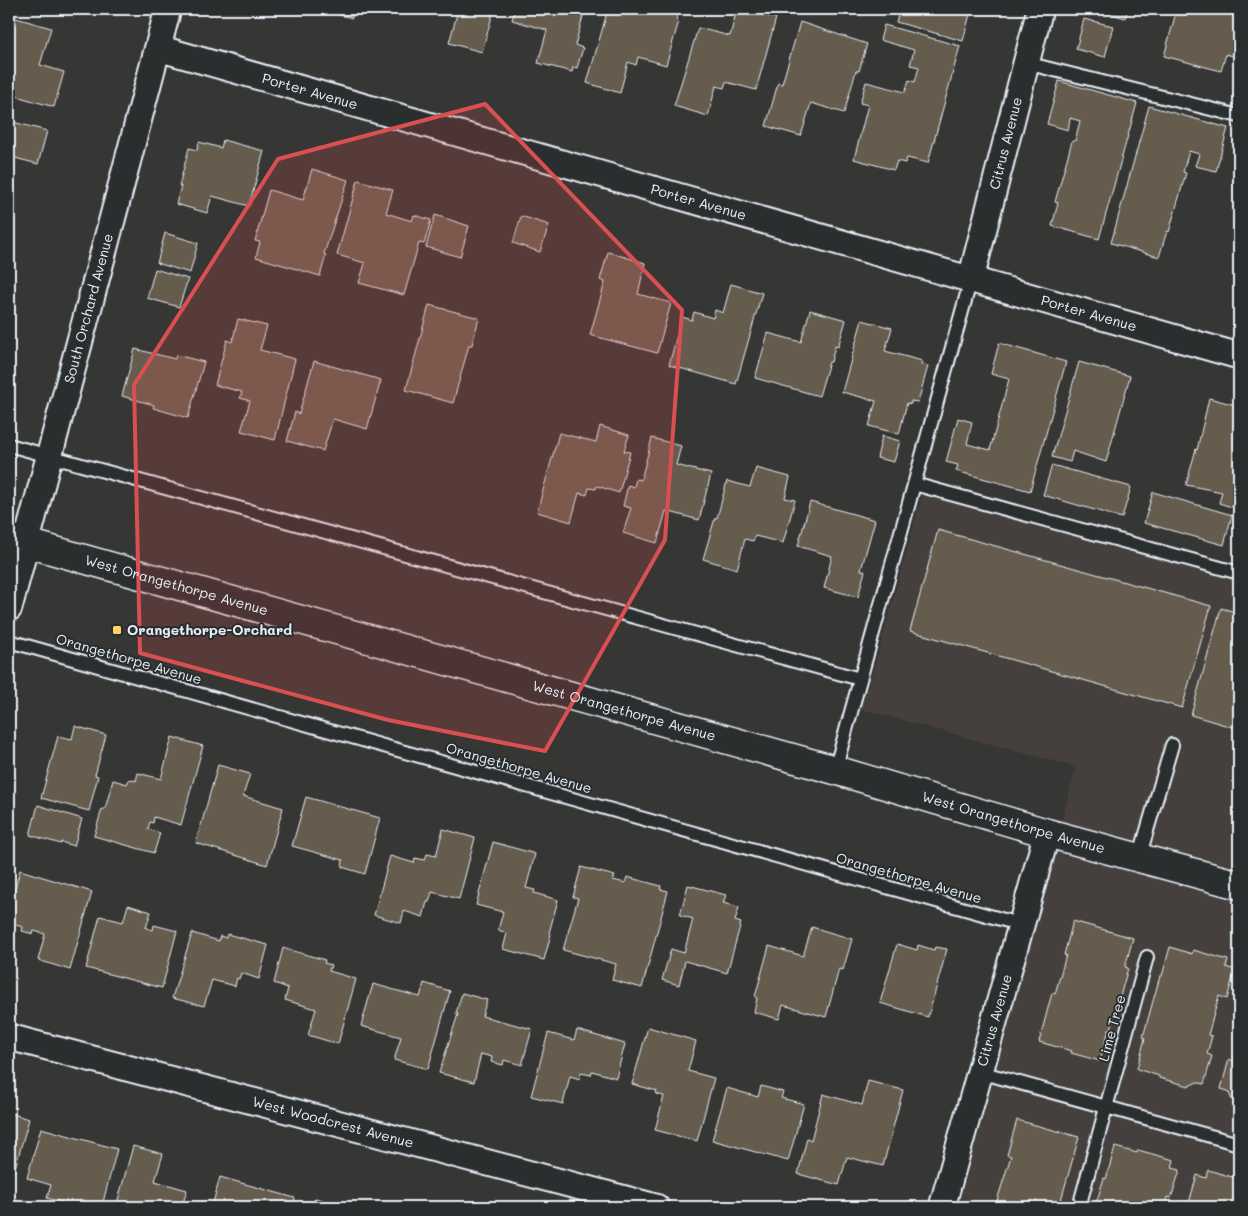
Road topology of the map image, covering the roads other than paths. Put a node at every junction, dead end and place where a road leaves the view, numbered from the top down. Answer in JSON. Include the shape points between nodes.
{"nodes":[{"id":1,"x":168,"y":9,"type":"edge"},
{"id":2,"x":1040,"y":9,"type":"edge"},
{"id":3,"x":158,"y":48,"type":"junction"},
{"id":4,"x":1026,"y":63,"type":"junction"},
{"id":5,"x":1239,"y":116,"type":"edge"},
{"id":6,"x":971,"y":279,"type":"junction"},
{"id":7,"x":1239,"y":356,"type":"edge"},
{"id":8,"x":9,"y":445,"type":"edge"},
{"id":9,"x":49,"y":456,"type":"junction"},
{"id":10,"x":914,"y":484,"type":"junction"},
{"id":11,"x":17,"y":540,"type":"edge"},
{"id":12,"x":1239,"y":573,"type":"edge"},
{"id":13,"x":9,"y":608,"type":"edge"},
{"id":14,"x":9,"y":641,"type":"edge"},
{"id":15,"x":860,"y":679,"type":"junction"},
{"id":16,"x":1172,"y":745,"type":"dead end"},
{"id":17,"x":835,"y":770,"type":"junction"},
{"id":18,"x":1047,"y":833,"type":"junction"},
{"id":19,"x":1138,"y":858,"type":"junction"},
{"id":20,"x":1239,"y":885,"type":"edge"},
{"id":21,"x":1022,"y":925,"type":"junction"},
{"id":22,"x":1148,"y":957,"type":"dead end"},
{"id":23,"x":9,"y":1037,"type":"edge"},
{"id":24,"x":980,"y":1072,"type":"junction"},
{"id":25,"x":1106,"y":1108,"type":"junction"},
{"id":26,"x":1239,"y":1144,"type":"edge"},
{"id":27,"x":656,"y":1207,"type":"edge"},
{"id":28,"x":942,"y":1207,"type":"edge"},
{"id":29,"x":1079,"y":1207,"type":"edge"}],
"edges":[{"from":1,"to":3,"type":"street","name":"South Orchard Avenue"},
{"from":2,"to":4,"type":"street","name":"Citrus Avenue"},
{"from":3,"to":6,"type":"street","name":"Porter Avenue"},
{"from":3,"to":9,"type":"street","name":"South Orchard Avenue"},
{"from":4,"to":5,"type":"lane"},
{"from":4,"to":6,"type":"street","name":"Citrus Avenue"},
{"from":6,"to":7,"type":"street","name":"Porter Avenue"},
{"from":6,"to":10,"type":"lane"},
{"from":8,"to":9,"type":"lane"},
{"from":9,"to":11,"type":"street","name":"South Orchard Avenue"},
{"from":9,"to":15,"type":"lane"},
{"from":10,"to":12,"type":"lane"},
{"from":10,"to":15,"type":"lane"},
{"from":11,"to":13,"type":"street","name":"South Orchard Avenue"},
{"from":11,"to":17,"type":"main road","name":"West Orangethorpe Avenue"},
{"from":14,"to":21,"type":"lane","name":"Orangethorpe Avenue"},
{"from":15,"to":17,"type":"lane"},
{"from":16,"to":19,"type":"lane"},
{"from":17,"to":18,"type":"main road","name":"West Orangethorpe Avenue"},
{"from":18,"to":19,"type":"main road","name":"West Orangethorpe Avenue"},
{"from":18,"to":21,"type":"street","name":"Citrus Avenue"},
{"from":19,"to":20,"type":"main road","name":"West Orangethorpe Avenue"},
{"from":21,"to":24,"type":"street","name":"Citrus Avenue"},
{"from":22,"to":25,"type":"lane","name":"Lime Tree"},
{"from":23,"to":27,"type":"street","name":"West Woodcrest Avenue"},
{"from":24,"to":25,"type":"lane"},
{"from":24,"to":28,"type":"street","name":"Citrus Avenue"},
{"from":25,"to":26,"type":"lane"},
{"from":25,"to":29,"type":"lane","name":"Lime Tree"}]}
